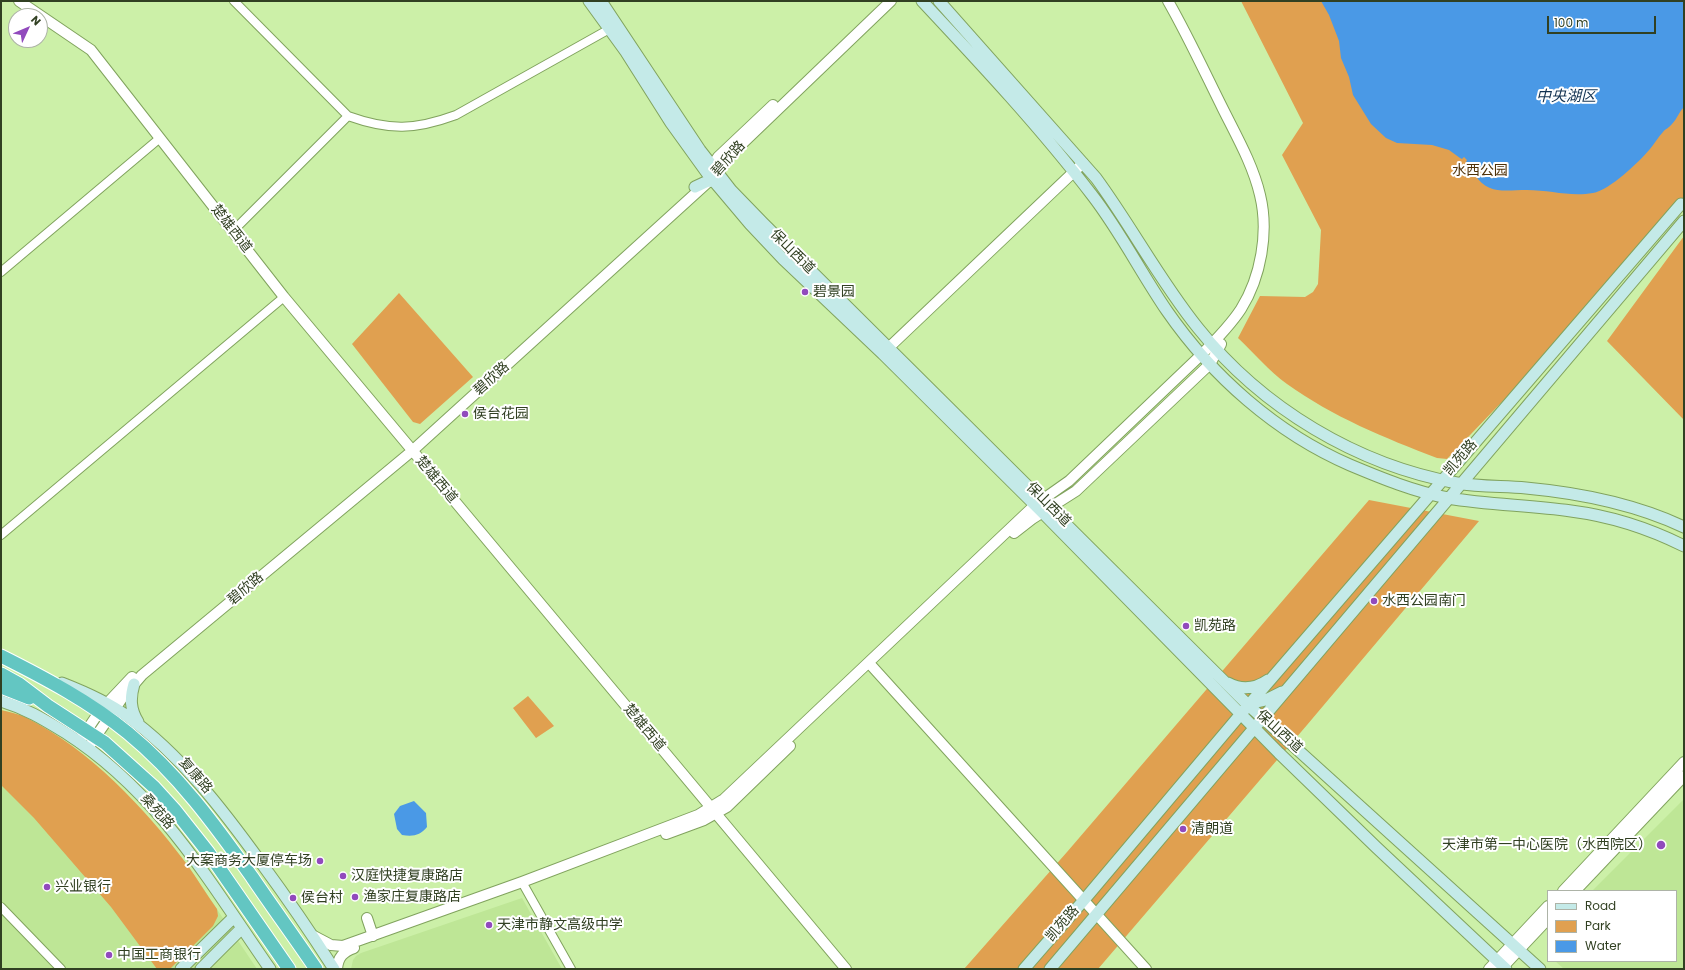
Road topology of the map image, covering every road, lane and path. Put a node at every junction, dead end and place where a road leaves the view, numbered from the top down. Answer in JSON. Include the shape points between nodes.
{"nodes":[{"id":1,"x":19,"y":1,"type":"edge"},
{"id":2,"x":234,"y":1,"type":"edge"},
{"id":3,"x":589,"y":1,"type":"edge"},
{"id":4,"x":601,"y":1,"type":"edge"},
{"id":5,"x":882,"y":1,"type":"edge"},
{"id":6,"x":891,"y":1,"type":"edge"},
{"id":7,"x":922,"y":1,"type":"edge"},
{"id":8,"x":939,"y":1,"type":"edge"},
{"id":9,"x":1168,"y":1,"type":"edge"},
{"id":10,"x":1173,"y":1,"type":"edge"},
{"id":11,"x":613,"y":26,"type":"junction"},
{"id":12,"x":348,"y":116,"type":"junction"},
{"id":13,"x":160,"y":138,"type":"junction"},
{"id":14,"x":697,"y":152,"type":"junction"},
{"id":15,"x":1084,"y":163,"type":"junction"},
{"id":16,"x":1074,"y":172,"type":"junction"},
{"id":17,"x":707,"y":178,"type":"junction"},
{"id":18,"x":728,"y":193,"type":"junction"},
{"id":19,"x":1681,"y":204,"type":"dead end"},
{"id":20,"x":1684,"y":221,"type":"edge"},
{"id":21,"x":233,"y":231,"type":"junction"},
{"id":22,"x":1,"y":272,"type":"edge"},
{"id":23,"x":284,"y":297,"type":"junction"},
{"id":24,"x":1214,"y":348,"type":"junction"},
{"id":25,"x":886,"y":351,"type":"junction"},
{"id":26,"x":1201,"y":355,"type":"junction"},
{"id":27,"x":1210,"y":364,"type":"junction"},
{"id":28,"x":410,"y":449,"type":"junction"},
{"id":29,"x":1442,"y":480,"type":"junction"},
{"id":30,"x":1451,"y":492,"type":"junction"},
{"id":31,"x":1430,"y":494,"type":"junction"},
{"id":32,"x":1479,"y":502,"type":"junction"},
{"id":33,"x":1042,"y":506,"type":"junction"},
{"id":34,"x":1412,"y":516,"type":"junction"},
{"id":35,"x":1429,"y":521,"type":"junction"},
{"id":36,"x":1684,"y":527,"type":"edge"},
{"id":37,"x":1,"y":535,"type":"edge"},
{"id":38,"x":1684,"y":546,"type":"edge"},
{"id":39,"x":1,"y":650,"type":"edge"},
{"id":40,"x":1,"y":656,"type":"edge"},
{"id":41,"x":871,"y":665,"type":"junction"},
{"id":42,"x":36,"y":673,"type":"junction"},
{"id":43,"x":1,"y":674,"type":"edge"},
{"id":44,"x":1274,"y":676,"type":"junction"},
{"id":45,"x":1225,"y":682,"type":"junction"},
{"id":46,"x":134,"y":684,"type":"junction"},
{"id":47,"x":1,"y":687,"type":"edge"},
{"id":48,"x":1287,"y":689,"type":"junction"},
{"id":49,"x":1216,"y":691,"type":"junction"},
{"id":50,"x":1,"y":701,"type":"edge"},
{"id":51,"x":1249,"y":704,"type":"junction"},
{"id":52,"x":48,"y":706,"type":"junction"},
{"id":53,"x":107,"y":712,"type":"junction"},
{"id":54,"x":1240,"y":715,"type":"junction"},
{"id":55,"x":1264,"y":718,"type":"junction"},
{"id":56,"x":140,"y":726,"type":"junction"},
{"id":57,"x":1255,"y":728,"type":"junction"},
{"id":58,"x":96,"y":736,"type":"junction"},
{"id":59,"x":83,"y":745,"type":"junction"},
{"id":60,"x":1684,"y":762,"type":"edge"},
{"id":61,"x":116,"y":771,"type":"junction"},
{"id":62,"x":1684,"y":776,"type":"edge"},
{"id":63,"x":713,"y":811,"type":"junction"},
{"id":64,"x":523,"y":884,"type":"junction"},
{"id":65,"x":1563,"y":890,"type":"edge"},
{"id":66,"x":1576,"y":890,"type":"edge"},
{"id":67,"x":1084,"y":900,"type":"junction"},
{"id":68,"x":1,"y":907,"type":"edge"},
{"id":69,"x":1547,"y":907,"type":"edge"},
{"id":70,"x":1097,"y":915,"type":"junction"},
{"id":71,"x":234,"y":917,"type":"junction"},
{"id":72,"x":367,"y":918,"type":"dead end"},
{"id":73,"x":1547,"y":920,"type":"edge"},
{"id":74,"x":242,"y":928,"type":"junction"},
{"id":75,"x":310,"y":934,"type":"junction"},
{"id":76,"x":373,"y":936,"type":"junction"},
{"id":77,"x":1516,"y":946,"type":"junction"},
{"id":78,"x":1502,"y":966,"type":"edge"},
{"id":79,"x":61,"y":969,"type":"edge"},
{"id":80,"x":181,"y":969,"type":"edge"},
{"id":81,"x":201,"y":969,"type":"edge"},
{"id":82,"x":270,"y":969,"type":"edge"},
{"id":83,"x":288,"y":969,"type":"edge"},
{"id":84,"x":316,"y":969,"type":"edge"},
{"id":85,"x":335,"y":969,"type":"edge"},
{"id":86,"x":571,"y":969,"type":"edge"},
{"id":87,"x":846,"y":969,"type":"edge"},
{"id":88,"x":1024,"y":969,"type":"edge"},
{"id":89,"x":1050,"y":969,"type":"edge"},
{"id":90,"x":1146,"y":969,"type":"edge"},
{"id":91,"x":1489,"y":969,"type":"edge"},
{"id":92,"x":1540,"y":969,"type":"edge"}],
"edges":[{"from":1,"to":13,"type":"street","name":"楚雄西道","via":[[91,50]]},
{"from":2,"to":12,"type":"street"},
{"from":3,"to":11,"type":"main road"},
{"from":4,"to":11,"type":"main road"},
{"from":5,"to":17,"type":"street","name":"碧欣路","via":[[718,156]]},
{"from":6,"to":17,"type":"street","name":"碧欣路"},
{"from":7,"to":16,"type":"main road"},
{"from":8,"to":15,"type":"main road"},
{"from":9,"to":24,"type":"street","via":[[1248,162],[1263,213],[1262,246],[1255,281],[1241,309]]},
{"from":10,"to":24,"type":"street","via":[[1257,172],[1267,209],[1267,238],[1260,280],[1246,309]]},
{"from":11,"to":12,"type":"street","via":[[456,115],[433,124],[410,128],[385,126]]},
{"from":11,"to":14,"type":"main road"},
{"from":12,"to":21,"type":"street"},
{"from":13,"to":21,"type":"street","name":"楚雄西道"},
{"from":13,"to":22,"type":"street"},
{"from":14,"to":17,"type":"main road"},
{"from":14,"to":17,"type":"main road","via":[[699,172]]},
{"from":15,"to":16,"type":"street"},
{"from":15,"to":24,"type":"main road","via":[[1113,200],[1181,306]]},
{"from":16,"to":25,"type":"street"},
{"from":16,"to":26,"type":"main road","via":[[1111,222],[1165,308]]},
{"from":17,"to":18,"type":"main road","name":"保山西道","via":[[722,183]]},
{"from":17,"to":18,"type":"street","via":[[704,188]]},
{"from":17,"to":28,"type":"street","name":"碧欣路"},
{"from":18,"to":25,"type":"main road","name":"保山西道"},
{"from":19,"to":29,"type":"main road","name":"凯苑路"},
{"from":20,"to":30,"type":"main road","name":"凯苑路"},
{"from":21,"to":23,"type":"street","name":"楚雄西道"},
{"from":23,"to":28,"type":"street","name":"楚雄西道"},
{"from":23,"to":37,"type":"street"},
{"from":24,"to":26,"type":"street"},
{"from":24,"to":27,"type":"street"},
{"from":24,"to":29,"type":"main road","via":[[1265,395],[1342,445],[1400,468]]},
{"from":25,"to":33,"type":"main road","name":"保山西道"},
{"from":26,"to":27,"type":"main road"},
{"from":26,"to":33,"type":"street"},
{"from":27,"to":31,"type":"main road","via":[[1263,413],[1319,450]]},
{"from":27,"to":33,"type":"street","via":[[1076,491]]},
{"from":28,"to":46,"type":"street","name":"碧欣路"},
{"from":28,"to":53,"type":"street","name":"碧欣路","via":[[157,655],[116,693]]},
{"from":28,"to":63,"type":"street","name":"楚雄西道"},
{"from":29,"to":30,"type":"main road"},
{"from":29,"to":31,"type":"main road","name":"凯苑路"},
{"from":30,"to":31,"type":"main road"},
{"from":30,"to":32,"type":"main road"},
{"from":30,"to":34,"type":"main road"},
{"from":30,"to":35,"type":"main road","name":"凯苑路"},
{"from":30,"to":36,"type":"main road","via":[[1480,486],[1524,488],[1586,496],[1646,512]]},
{"from":31,"to":34,"type":"main road","name":"凯苑路"},
{"from":32,"to":35,"type":"main road","via":[[1454,505]]},
{"from":32,"to":38,"type":"main road","via":[[1565,510],[1604,518],[1633,525]]},
{"from":33,"to":41,"type":"street"},
{"from":33,"to":45,"type":"main road","name":"保山西道"},
{"from":33,"to":49,"type":"main road","name":"保山西道"},
{"from":34,"to":44,"type":"main road","name":"凯苑路"},
{"from":35,"to":48,"type":"main road","name":"凯苑路"},
{"from":39,"to":42,"type":"highway"},
{"from":40,"to":42,"type":"highway","name":"复康路"},
{"from":41,"to":63,"type":"street"},
{"from":41,"to":67,"type":"street"},
{"from":42,"to":53,"type":"highway","name":"复康路"},
{"from":43,"to":52,"type":"highway"},
{"from":44,"to":45,"type":"main road","via":[[1258,686],[1248,688]]},
{"from":44,"to":51,"type":"main road","name":"凯苑路"},
{"from":45,"to":51,"type":"main road","name":"保山西道"},
{"from":46,"to":53,"type":"street","name":"碧欣路"},
{"from":46,"to":56,"type":"main road","via":[[132,708]]},
{"from":47,"to":52,"type":"highway"},
{"from":48,"to":51,"type":"main road","via":[[1271,698]]},
{"from":48,"to":55,"type":"main road","name":"凯苑路"},
{"from":49,"to":51,"type":"main road","via":[[1232,701]]},
{"from":49,"to":54,"type":"main road","name":"保山西道"},
{"from":50,"to":59,"type":"main road","name":"桑苑路","via":[[35,713]]},
{"from":51,"to":54,"type":"main road","name":"凯苑路"},
{"from":51,"to":55,"type":"main road","name":"保山西道"},
{"from":52,"to":58,"type":"highway"},
{"from":52,"to":59,"type":"main road"},
{"from":53,"to":56,"type":"main road"},
{"from":53,"to":58,"type":"street","name":"碧欣路"},
{"from":53,"to":58,"type":"street"},
{"from":53,"to":84,"type":"highway","name":"复康路","via":[[150,752],[190,795],[233,850]]},
{"from":54,"to":57,"type":"main road","name":"保山西道"},
{"from":54,"to":67,"type":"main road","name":"凯苑路"},
{"from":55,"to":57,"type":"main road","name":"凯苑路"},
{"from":55,"to":77,"type":"main road","name":"保山西道"},
{"from":56,"to":75,"type":"main road","via":[[175,758],[214,800],[254,852]]},
{"from":57,"to":70,"type":"main road","name":"凯苑路"},
{"from":57,"to":78,"type":"main road","name":"保山西道"},
{"from":58,"to":59,"type":"street","name":"碧欣路"},
{"from":58,"to":61,"type":"street"},
{"from":58,"to":83,"type":"highway","via":[[154,787],[188,826]]},
{"from":59,"to":61,"type":"main road","name":"桑苑路"},
{"from":60,"to":65,"type":"street"},
{"from":61,"to":71,"type":"main road","name":"桑苑路","via":[[177,835]]},
{"from":62,"to":66,"type":"street"},
{"from":63,"to":64,"type":"street"},
{"from":63,"to":87,"type":"street","name":"楚雄西道"},
{"from":64,"to":76,"type":"street"},
{"from":64,"to":85,"type":"street","via":[[347,951]]},
{"from":64,"to":86,"type":"street"},
{"from":67,"to":70,"type":"street"},
{"from":67,"to":88,"type":"main road","name":"凯苑路"},
{"from":68,"to":79,"type":"street"},
{"from":69,"to":77,"type":"street"},
{"from":70,"to":89,"type":"main road","name":"凯苑路"},
{"from":70,"to":90,"type":"street"},
{"from":71,"to":74,"type":"main road","name":"桑苑路"},
{"from":71,"to":80,"type":"main road"},
{"from":72,"to":76,"type":"street"},
{"from":73,"to":77,"type":"street"},
{"from":74,"to":81,"type":"main road"},
{"from":74,"to":82,"type":"main road","name":"桑苑路"},
{"from":75,"to":76,"type":"street","via":[[340,947]]},
{"from":75,"to":85,"type":"main road"},
{"from":77,"to":78,"type":"street"},
{"from":77,"to":92,"type":"main road","name":"保山西道"},
{"from":78,"to":91,"type":"street"}]}
